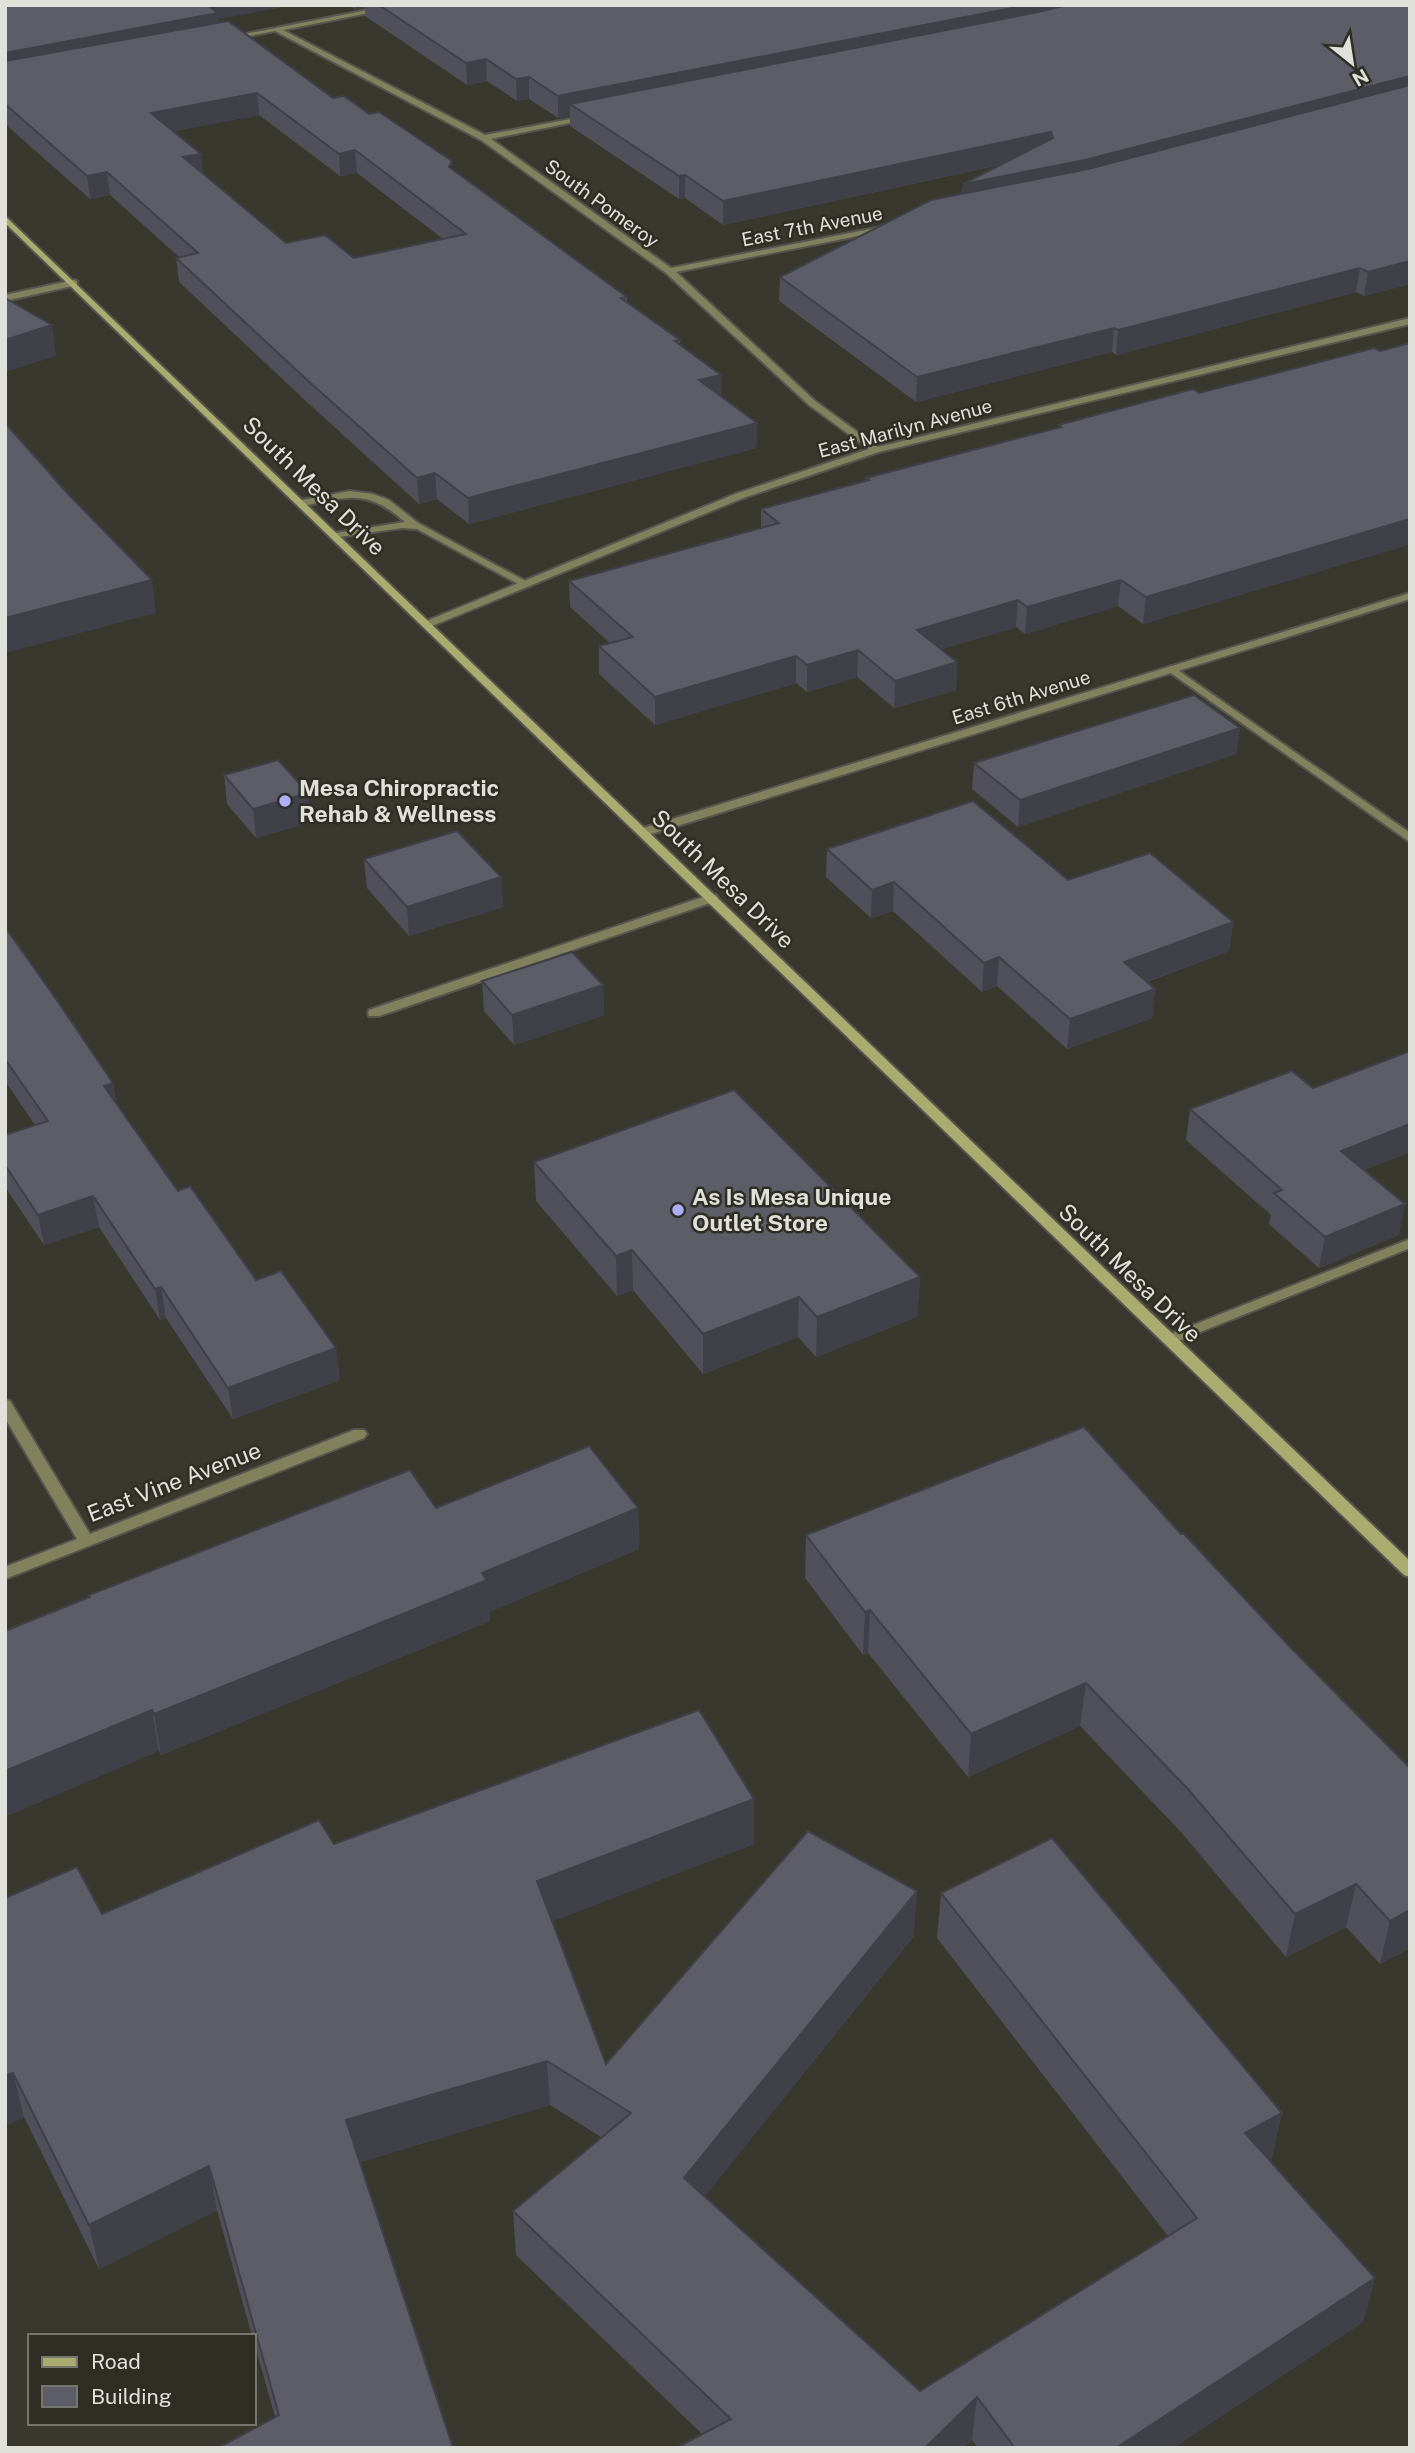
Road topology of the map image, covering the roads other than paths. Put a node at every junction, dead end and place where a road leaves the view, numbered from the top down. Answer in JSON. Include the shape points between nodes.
{"nodes":[{"id":1,"x":406,"y":5,"type":"edge"},
{"id":2,"x":276,"y":29,"type":"junction"},
{"id":3,"x":213,"y":40,"type":"edge"},
{"id":4,"x":605,"y":114,"type":"edge"},
{"id":5,"x":484,"y":138,"type":"junction"},
{"id":6,"x":5,"y":218,"type":"edge"},
{"id":7,"x":897,"y":225,"type":"edge"},
{"id":8,"x":668,"y":271,"type":"junction"},
{"id":9,"x":74,"y":283,"type":"junction"},
{"id":10,"x":5,"y":298,"type":"edge"},
{"id":11,"x":1410,"y":321,"type":"edge"},
{"id":12,"x":876,"y":450,"type":"junction"},
{"id":13,"x":302,"y":503,"type":"junction"},
{"id":14,"x":414,"y":525,"type":"junction"},
{"id":15,"x":336,"y":536,"type":"junction"},
{"id":16,"x":526,"y":584,"type":"junction"},
{"id":17,"x":1410,"y":596,"type":"edge"},
{"id":18,"x":428,"y":624,"type":"junction"},
{"id":19,"x":1172,"y":669,"type":"junction"},
{"id":20,"x":643,"y":832,"type":"junction"},
{"id":21,"x":1410,"y":839,"type":"edge"},
{"id":22,"x":712,"y":898,"type":"junction"},
{"id":23,"x":374,"y":1013,"type":"dead end"},
{"id":24,"x":1410,"y":1243,"type":"edge"},
{"id":25,"x":1168,"y":1340,"type":"junction"},
{"id":26,"x":5,"y":1405,"type":"edge"},
{"id":27,"x":359,"y":1434,"type":"dead end"},
{"id":28,"x":86,"y":1541,"type":"junction"},
{"id":29,"x":1410,"y":1571,"type":"edge"},
{"id":30,"x":5,"y":1573,"type":"edge"}],
"edges":[{"from":1,"to":2,"type":"street"},
{"from":2,"to":3,"type":"street"},
{"from":2,"to":5,"type":"street","name":"South Pomeroy"},
{"from":4,"to":5,"type":"street"},
{"from":5,"to":8,"type":"street","name":"South Pomeroy"},
{"from":6,"to":9,"type":"main road","name":"South Mesa Drive"},
{"from":7,"to":8,"type":"street","name":"East 7th Avenue"},
{"from":8,"to":12,"type":"street","name":"South Pomeroy","via":[[811,403]]},
{"from":9,"to":10,"type":"street"},
{"from":9,"to":13,"type":"main road","name":"South Mesa Drive"},
{"from":11,"to":12,"type":"street","name":"East Marilyn Avenue"},
{"from":12,"to":16,"type":"street","name":"East Marilyn Avenue","via":[[739,496]]},
{"from":13,"to":14,"type":"street","via":[[371,494]]},
{"from":13,"to":15,"type":"main road","name":"South Mesa Drive"},
{"from":14,"to":15,"type":"street"},
{"from":14,"to":16,"type":"street"},
{"from":15,"to":18,"type":"main road","name":"South Mesa Drive"},
{"from":16,"to":18,"type":"street","name":"East Marilyn Avenue"},
{"from":17,"to":19,"type":"street","name":"East 6th Avenue"},
{"from":18,"to":20,"type":"main road","name":"South Mesa Drive"},
{"from":19,"to":20,"type":"street","name":"East 6th Avenue"},
{"from":19,"to":21,"type":"street"},
{"from":20,"to":22,"type":"main road","name":"South Mesa Drive"},
{"from":22,"to":23,"type":"street"},
{"from":22,"to":25,"type":"main road","name":"South Mesa Drive"},
{"from":24,"to":25,"type":"street"},
{"from":25,"to":29,"type":"main road","name":"South Mesa Drive"},
{"from":26,"to":28,"type":"street"},
{"from":27,"to":28,"type":"street","name":"East Vine Avenue"},
{"from":28,"to":30,"type":"street","name":"East Vine Avenue"}]}
